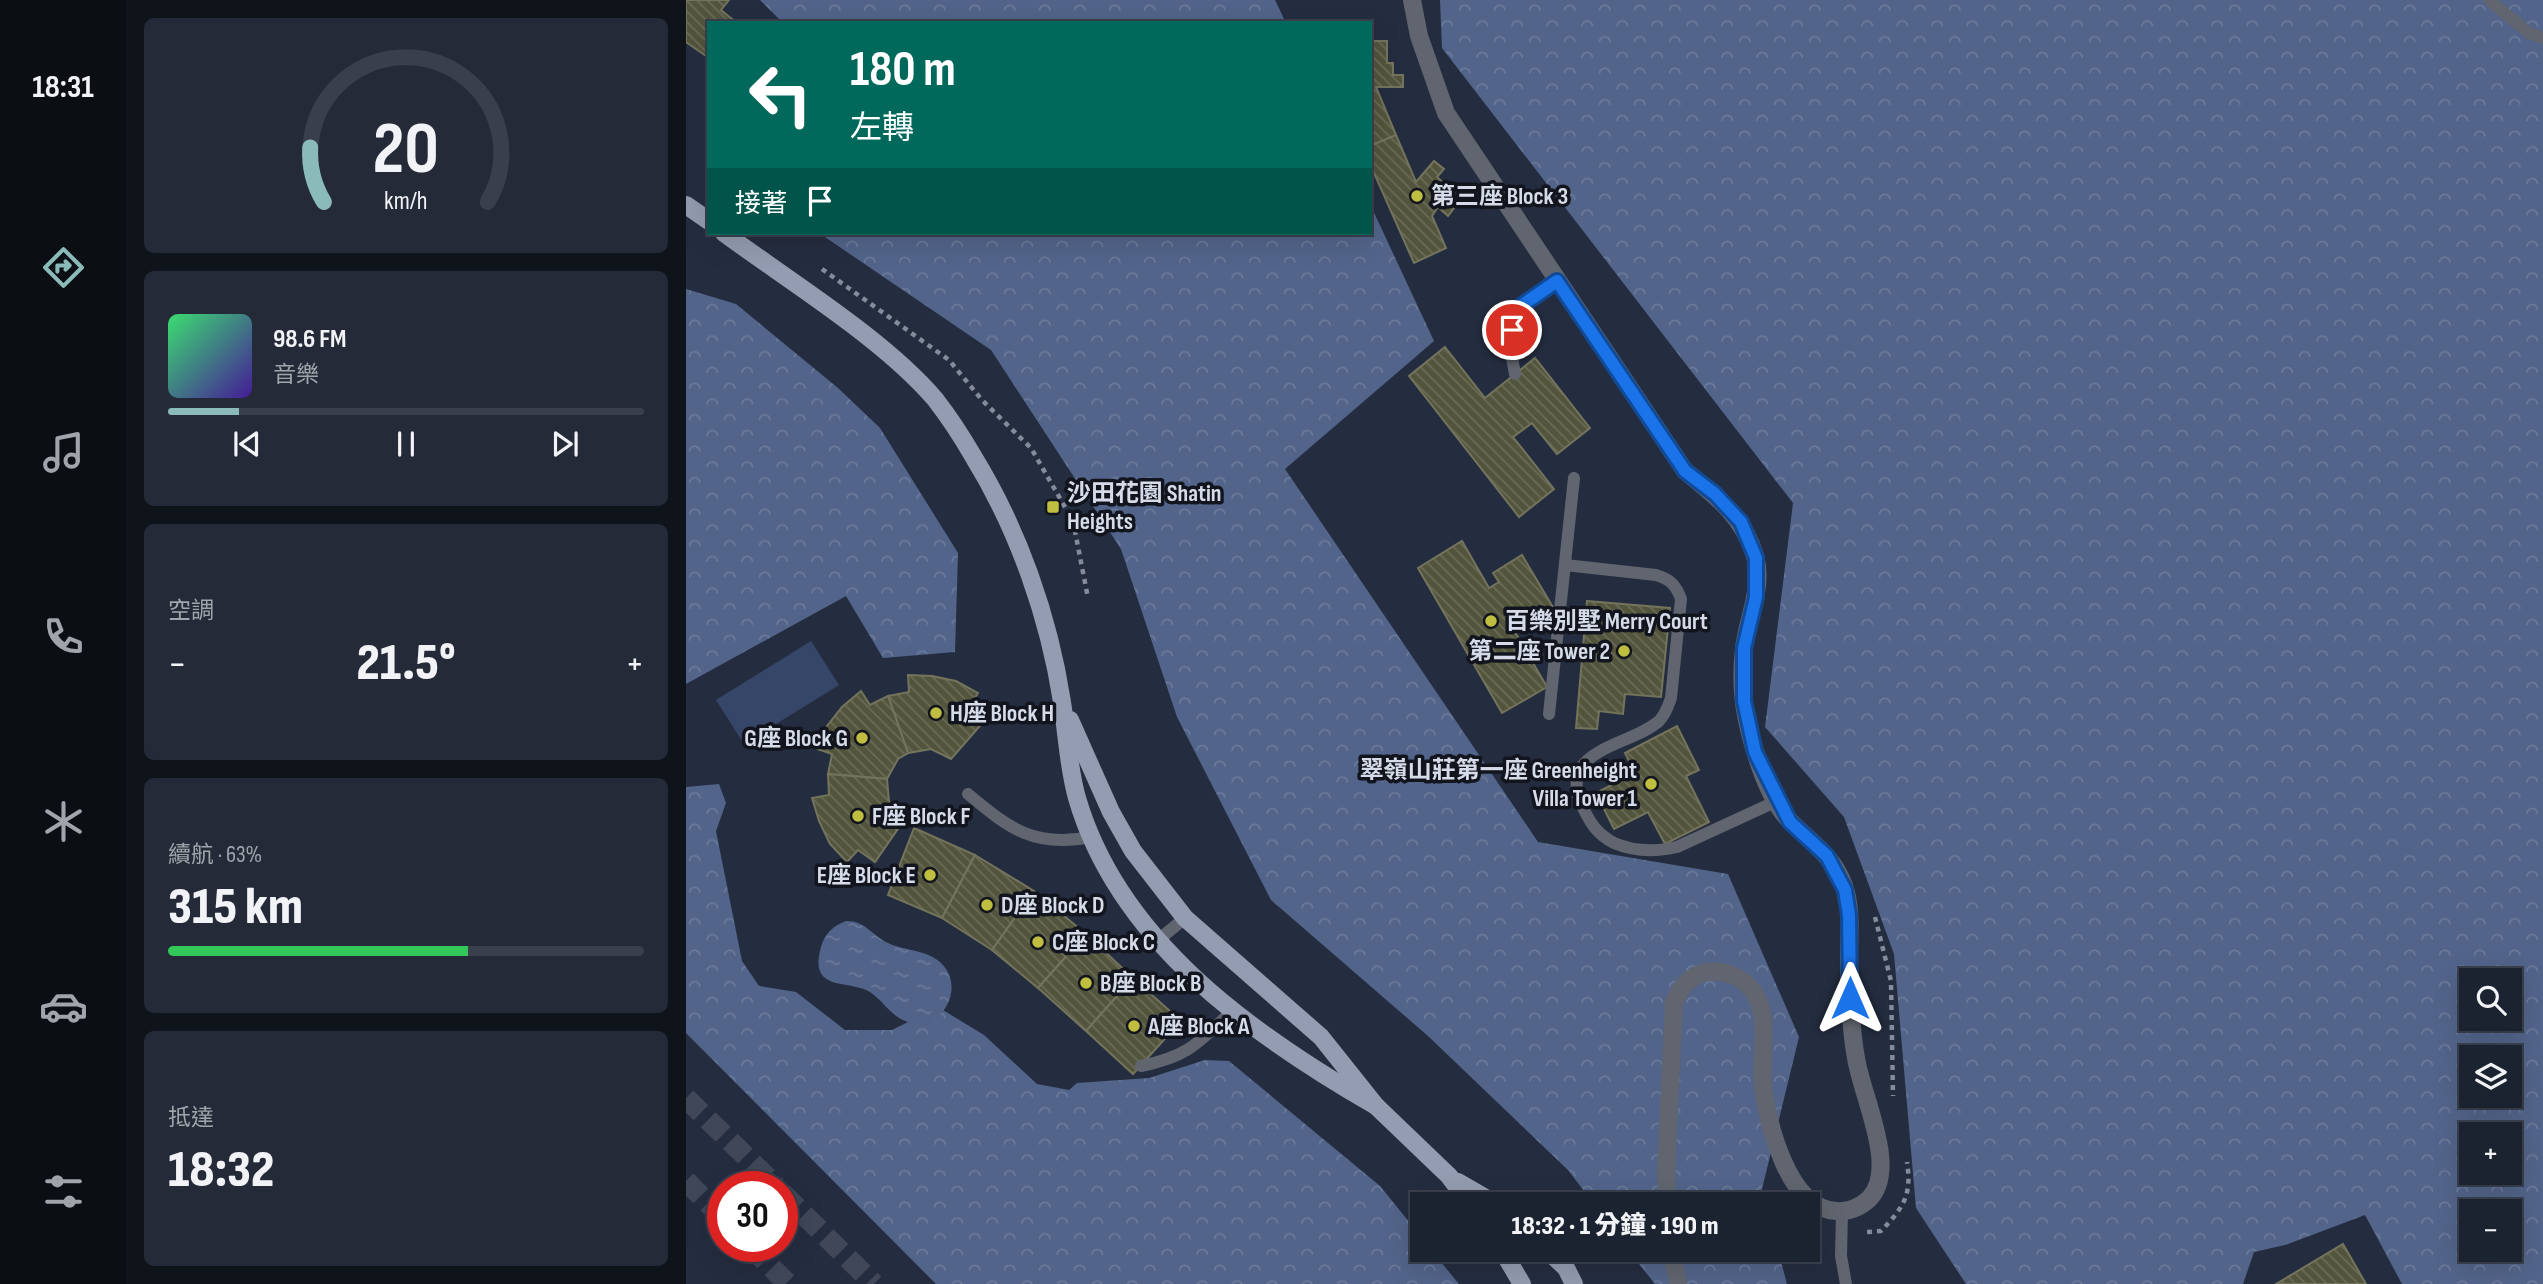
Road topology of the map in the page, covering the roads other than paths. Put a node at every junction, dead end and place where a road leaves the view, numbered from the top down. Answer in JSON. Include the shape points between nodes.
{"nodes":[{"id":1,"x":1412,"y":0,"type":"edge"},
{"id":2,"x":2489,"y":0,"type":"edge"},
{"id":3,"x":2543,"y":38,"type":"edge"},
{"id":4,"x":686,"y":205,"type":"edge"},
{"id":5,"x":707,"y":220,"type":"edge"},
{"id":6,"x":727,"y":235,"type":"edge"},
{"id":7,"x":1557,"y":281,"type":"junction"},
{"id":8,"x":1515,"y":374,"type":"dead end"},
{"id":9,"x":1574,"y":478,"type":"dead end"},
{"id":10,"x":1565,"y":565,"type":"junction"},
{"id":11,"x":1062,"y":701,"type":"junction"},
{"id":12,"x":1549,"y":714,"type":"dead end"},
{"id":13,"x":968,"y":794,"type":"dead end"},
{"id":14,"x":1777,"y":801,"type":"junction"},
{"id":15,"x":1091,"y":837,"type":"junction"},
{"id":16,"x":1185,"y":918,"type":"junction"},
{"id":17,"x":1157,"y":941,"type":"junction"},
{"id":18,"x":1234,"y":1009,"type":"junction"},
{"id":19,"x":1140,"y":1066,"type":"dead end"},
{"id":20,"x":1376,"y":1106,"type":"junction"},
{"id":21,"x":1450,"y":1176,"type":"junction"},
{"id":22,"x":1461,"y":1192,"type":"edge"},
{"id":23,"x":1476,"y":1192,"type":"edge"},
{"id":24,"x":1667,"y":1192,"type":"edge"},
{"id":25,"x":1806,"y":1192,"type":"edge"},
{"id":26,"x":1820,"y":1207,"type":"edge"},
{"id":27,"x":1842,"y":1211,"type":"junction"},
{"id":28,"x":1509,"y":1262,"type":"edge"},
{"id":29,"x":1560,"y":1262,"type":"edge"},
{"id":30,"x":1674,"y":1262,"type":"edge"},
{"id":31,"x":1522,"y":1284,"type":"edge"},
{"id":32,"x":1574,"y":1284,"type":"edge"},
{"id":33,"x":1678,"y":1284,"type":"edge"},
{"id":34,"x":1846,"y":1284,"type":"edge"}],
"edges":[{"from":1,"to":7,"type":"street","via":[[1419,36],[1446,113]]},
{"from":2,"to":3,"type":"lane","via":[[2529,33]]},
{"from":4,"to":5,"type":"main road"},
{"from":6,"to":11,"type":"main road","via":[[886,353],[945,414],[1000,504],[1027,567]]},
{"from":7,"to":8,"type":"lane","via":[[1518,308],[1512,330]]},
{"from":7,"to":14,"type":"street","via":[[1685,471],[1741,522],[1756,558],[1756,597],[1744,648],[1744,701],[1755,752]]},
{"from":9,"to":10,"type":"lane"},
{"from":10,"to":12,"type":"lane"},
{"from":10,"to":14,"type":"lane","via":[[1656,575],[1668,579],[1681,598],[1666,711],[1657,722],[1590,755],[1582,768],[1578,797],[1594,829],[1624,847],[1659,851]]},
{"from":11,"to":15,"type":"main road","via":[[1067,756]]},
{"from":11,"to":16,"type":"main road","via":[[1116,822]]},
{"from":13,"to":15,"type":"lane","via":[[1010,825],[1044,840]]},
{"from":14,"to":27,"type":"street","via":[[1790,822],[1832,862],[1848,903],[1852,1034],[1883,1169],[1870,1198]]},
{"from":15,"to":17,"type":"main road","via":[[1133,911]]},
{"from":16,"to":17,"type":"lane"},
{"from":16,"to":20,"type":"main road","via":[[1321,1037]]},
{"from":17,"to":18,"type":"main road"},
{"from":18,"to":19,"type":"lane","via":[[1189,1051]]},
{"from":18,"to":20,"type":"main road","via":[[1300,1062]]},
{"from":20,"to":21,"type":"main road"},
{"from":21,"to":22,"type":"main road"},
{"from":21,"to":23,"type":"main road"},
{"from":24,"to":25,"type":"street","via":[[1674,1002],[1685,982],[1714,971],[1744,981],[1757,997],[1770,1129],[1783,1162]]},
{"from":26,"to":27,"type":"street"},
{"from":27,"to":34,"type":"lane"},
{"from":28,"to":31,"type":"main road"},
{"from":29,"to":32,"type":"main road"},
{"from":30,"to":33,"type":"street"}]}
